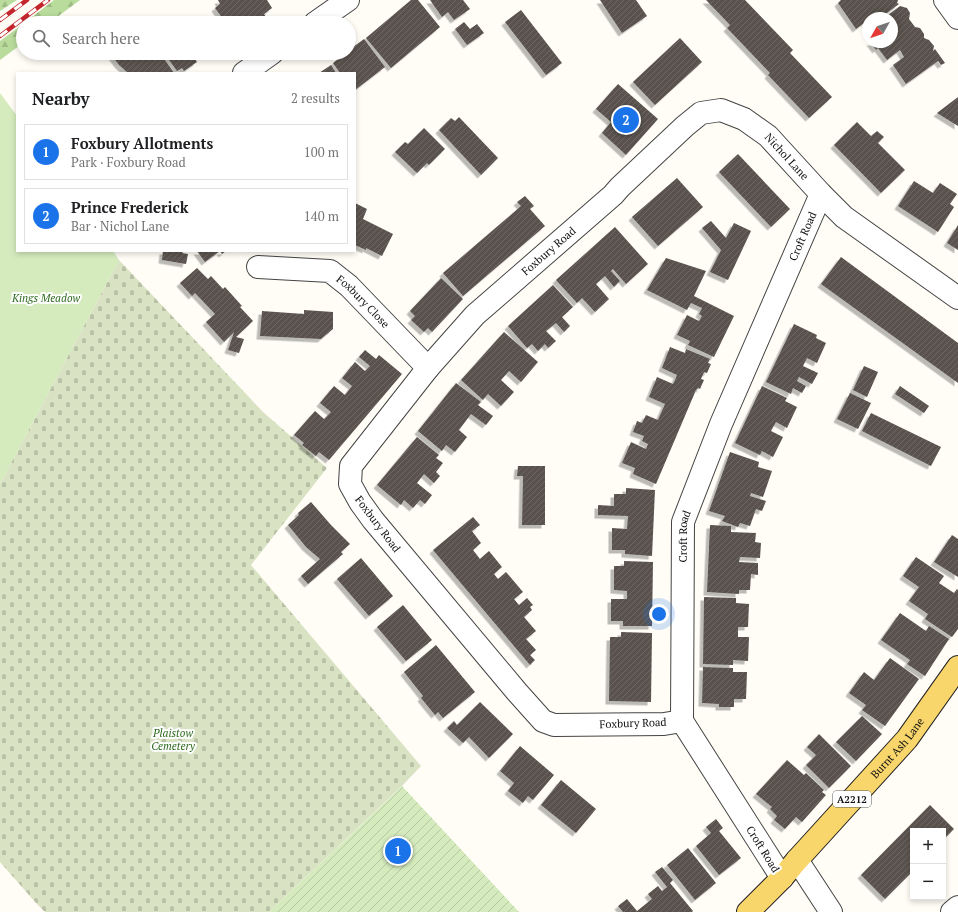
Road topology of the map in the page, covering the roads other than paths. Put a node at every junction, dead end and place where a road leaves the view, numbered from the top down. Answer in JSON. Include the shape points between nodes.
{"nodes":[{"id":1,"x":348,"y":0,"type":"edge"},
{"id":2,"x":945,"y":0,"type":"edge"},
{"id":3,"x":325,"y":16,"type":"edge"},
{"id":4,"x":958,"y":18,"type":"edge"},
{"id":5,"x":262,"y":60,"type":"edge"},
{"id":6,"x":245,"y":72,"type":"edge"},
{"id":7,"x":821,"y":194,"type":"junction"},
{"id":8,"x":613,"y":195,"type":"joint"},
{"id":9,"x":258,"y":267,"type":"dead end"},
{"id":10,"x":958,"y":298,"type":"edge"},
{"id":11,"x":428,"y":368,"type":"junction"},
{"id":12,"x":958,"y":667,"type":"edge"},
{"id":13,"x":682,"y":720,"type":"junction"},
{"id":14,"x":797,"y":860,"type":"junction"},
{"id":15,"x":782,"y":878,"type":"junction"},
{"id":16,"x":958,"y":907,"type":"edge"},
{"id":17,"x":748,"y":912,"type":"edge"},
{"id":18,"x":831,"y":912,"type":"edge"},
{"id":19,"x":952,"y":912,"type":"edge"}],
"edges":[{"from":1,"to":3,"type":"street"},
{"from":2,"to":4,"type":"street"},
{"from":5,"to":6,"type":"street"},
{"from":7,"to":8,"type":"street","name":"Nichol Lane","via":[[768,136],[744,119],[721,110],[701,113]]},
{"from":7,"to":10,"type":"street","name":"Nichol Lane","via":[[844,217]]},
{"from":7,"to":13,"type":"street","name":"Croft Road","via":[[721,424],[683,522]]},
{"from":8,"to":11,"type":"street","name":"Foxbury Road","via":[[475,315]]},
{"from":9,"to":11,"type":"street","name":"Foxbury Close","via":[[330,271],[349,286]]},
{"from":11,"to":13,"type":"street","name":"Foxbury Road","via":[[351,466],[350,484],[360,502],[543,721],[562,725],[664,724]]},
{"from":12,"to":14,"type":"main road","name":"Burnt Ash Lane","number":"A2212","via":[[907,738]]},
{"from":13,"to":15,"type":"street","name":"Croft Road"},
{"from":14,"to":15,"type":"main road","name":"Burnt Ash Lane","number":"A2212"},
{"from":14,"to":18,"type":"street"},
{"from":15,"to":17,"type":"main road","name":"Burnt Ash Lane","number":"A2212"},
{"from":16,"to":19,"type":"street"}]}
